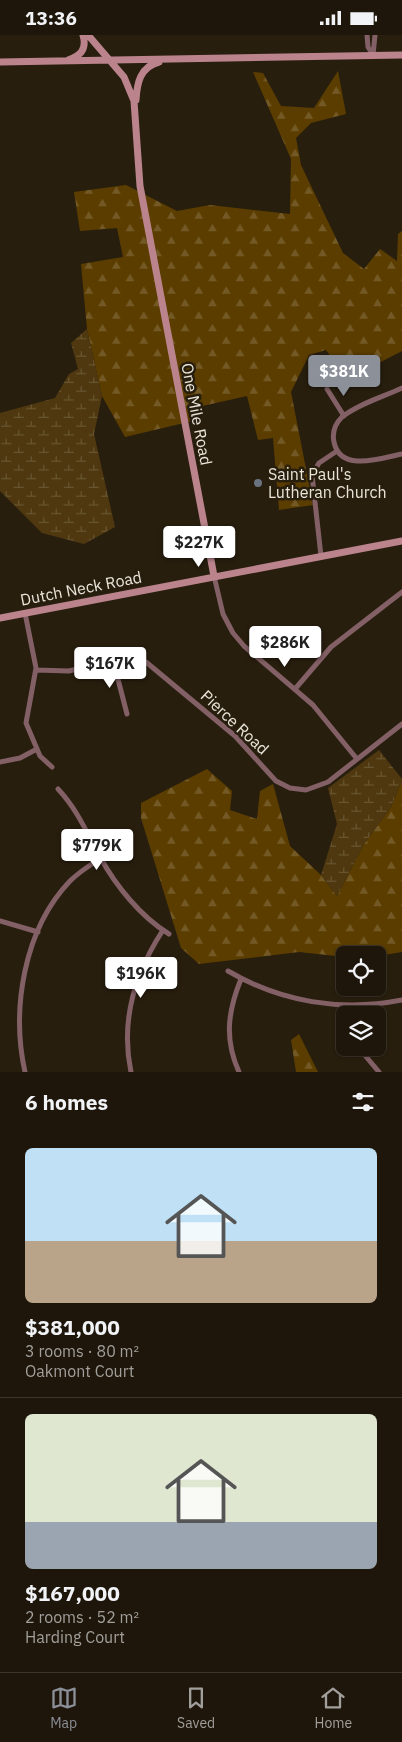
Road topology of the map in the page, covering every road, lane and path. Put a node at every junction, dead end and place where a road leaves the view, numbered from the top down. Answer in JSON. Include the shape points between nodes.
{"nodes":[{"id":1,"x":83,"y":35,"type":"edge"},
{"id":2,"x":88,"y":35,"type":"edge"},
{"id":3,"x":367,"y":35,"type":"edge"},
{"id":4,"x":375,"y":35,"type":"edge"},
{"id":5,"x":373,"y":55,"type":"junction"},
{"id":6,"x":402,"y":55,"type":"edge"},
{"id":7,"x":167,"y":60,"type":"junction"},
{"id":8,"x":110,"y":61,"type":"junction"},
{"id":9,"x":0,"y":62,"type":"edge"},
{"id":10,"x":64,"y":62,"type":"junction"},
{"id":11,"x":135,"y":108,"type":"junction"},
{"id":12,"x":402,"y":388,"type":"edge"},
{"id":13,"x":327,"y":389,"type":"dead end"},
{"id":14,"x":344,"y":415,"type":"junction"},
{"id":15,"x":337,"y":451,"type":"junction"},
{"id":16,"x":402,"y":454,"type":"edge"},
{"id":17,"x":402,"y":541,"type":"edge"},
{"id":18,"x":322,"y":556,"type":"junction"},
{"id":19,"x":214,"y":576,"type":"junction"},
{"id":20,"x":402,"y":592,"type":"edge"},
{"id":21,"x":25,"y":613,"type":"junction"},
{"id":22,"x":0,"y":617,"type":"edge"},
{"id":23,"x":113,"y":660,"type":"junction"},
{"id":24,"x":36,"y":671,"type":"junction"},
{"id":25,"x":295,"y":689,"type":"junction"},
{"id":26,"x":127,"y":714,"type":"dead end"},
{"id":27,"x":402,"y":724,"type":"edge"},
{"id":28,"x":37,"y":749,"type":"junction"},
{"id":29,"x":357,"y":759,"type":"junction"},
{"id":30,"x":0,"y":762,"type":"edge"},
{"id":31,"x":52,"y":767,"type":"dead end"},
{"id":32,"x":58,"y":789,"type":"dead end"},
{"id":33,"x":101,"y":858,"type":"junction"},
{"id":34,"x":0,"y":921,"type":"edge"},
{"id":35,"x":163,"y":930,"type":"junction"},
{"id":36,"x":38,"y":932,"type":"junction"},
{"id":37,"x":170,"y":934,"type":"dead end"},
{"id":38,"x":228,"y":971,"type":"dead end"},
{"id":39,"x":241,"y":979,"type":"junction"},
{"id":40,"x":402,"y":1000,"type":"edge"},
{"id":41,"x":350,"y":1006,"type":"joint"},
{"id":42,"x":366,"y":1056,"type":"edge"},
{"id":43,"x":25,"y":1072,"type":"edge"},
{"id":44,"x":132,"y":1072,"type":"edge"},
{"id":45,"x":239,"y":1072,"type":"edge"},
{"id":46,"x":379,"y":1072,"type":"edge"}],
"edges":[{"from":1,"to":10,"type":"street","via":[[85,46],[81,54]]},
{"from":2,"to":8,"type":"street","name":"One Mile Road"},
{"from":3,"to":5,"type":"street"},
{"from":4,"to":5,"type":"street"},
{"from":5,"to":6,"type":"street"},
{"from":5,"to":7,"type":"street"},
{"from":7,"to":8,"type":"street"},
{"from":7,"to":11,"type":"street","via":[[150,65],[142,73],[137,84]]},
{"from":8,"to":10,"type":"street"},
{"from":8,"to":11,"type":"street","name":"One Mile Road","via":[[128,84]]},
{"from":9,"to":10,"type":"street"},
{"from":11,"to":19,"type":"street","name":"One Mile Road","via":[[140,186]]},
{"from":12,"to":14,"type":"street"},
{"from":13,"to":14,"type":"street"},
{"from":14,"to":15,"type":"street","via":[[333,434]]},
{"from":15,"to":16,"type":"street","via":[[345,458],[358,461]]},
{"from":15,"to":18,"type":"street","via":[[319,463],[312,475]]},
{"from":17,"to":18,"type":"street","name":"Dutch Neck Road"},
{"from":18,"to":19,"type":"street","name":"Dutch Neck Road"},
{"from":19,"to":21,"type":"street","name":"Dutch Neck Road"},
{"from":19,"to":25,"type":"street","name":"One Mile Road","via":[[223,614],[233,633]]},
{"from":20,"to":25,"type":"street","via":[[331,647]]},
{"from":21,"to":22,"type":"street","name":"Dutch Neck Road"},
{"from":21,"to":24,"type":"street"},
{"from":23,"to":24,"type":"street","name":"Pierce Road","via":[[69,671]]},
{"from":23,"to":26,"type":"street"},
{"from":23,"to":29,"type":"street","name":"Pierce Road","via":[[134,658],[152,665],[235,736],[283,785],[298,789],[315,788]]},
{"from":24,"to":28,"type":"street","via":[[26,723]]},
{"from":25,"to":29,"type":"street","name":"One Mile Road","via":[[321,713]]},
{"from":27,"to":29,"type":"street","name":"Pierce Road"},
{"from":28,"to":30,"type":"street","via":[[20,759]]},
{"from":28,"to":31,"type":"street","via":[[44,762]]},
{"from":32,"to":33,"type":"street","via":[[74,807]]},
{"from":33,"to":35,"type":"street","via":[[128,897]]},
{"from":33,"to":36,"type":"street","via":[[63,889]]},
{"from":34,"to":36,"type":"street"},
{"from":35,"to":37,"type":"street"},
{"from":35,"to":44,"type":"street","via":[[143,964],[131,997],[128,1043]]},
{"from":36,"to":43,"type":"street","via":[[21,998],[20,1033]]},
{"from":38,"to":39,"type":"street"},
{"from":39,"to":41,"type":"street","via":[[294,998]]},
{"from":39,"to":45,"type":"street","via":[[228,1022],[231,1052]]},
{"from":40,"to":41,"type":"street"},
{"from":42,"to":46,"type":"street"}]}
